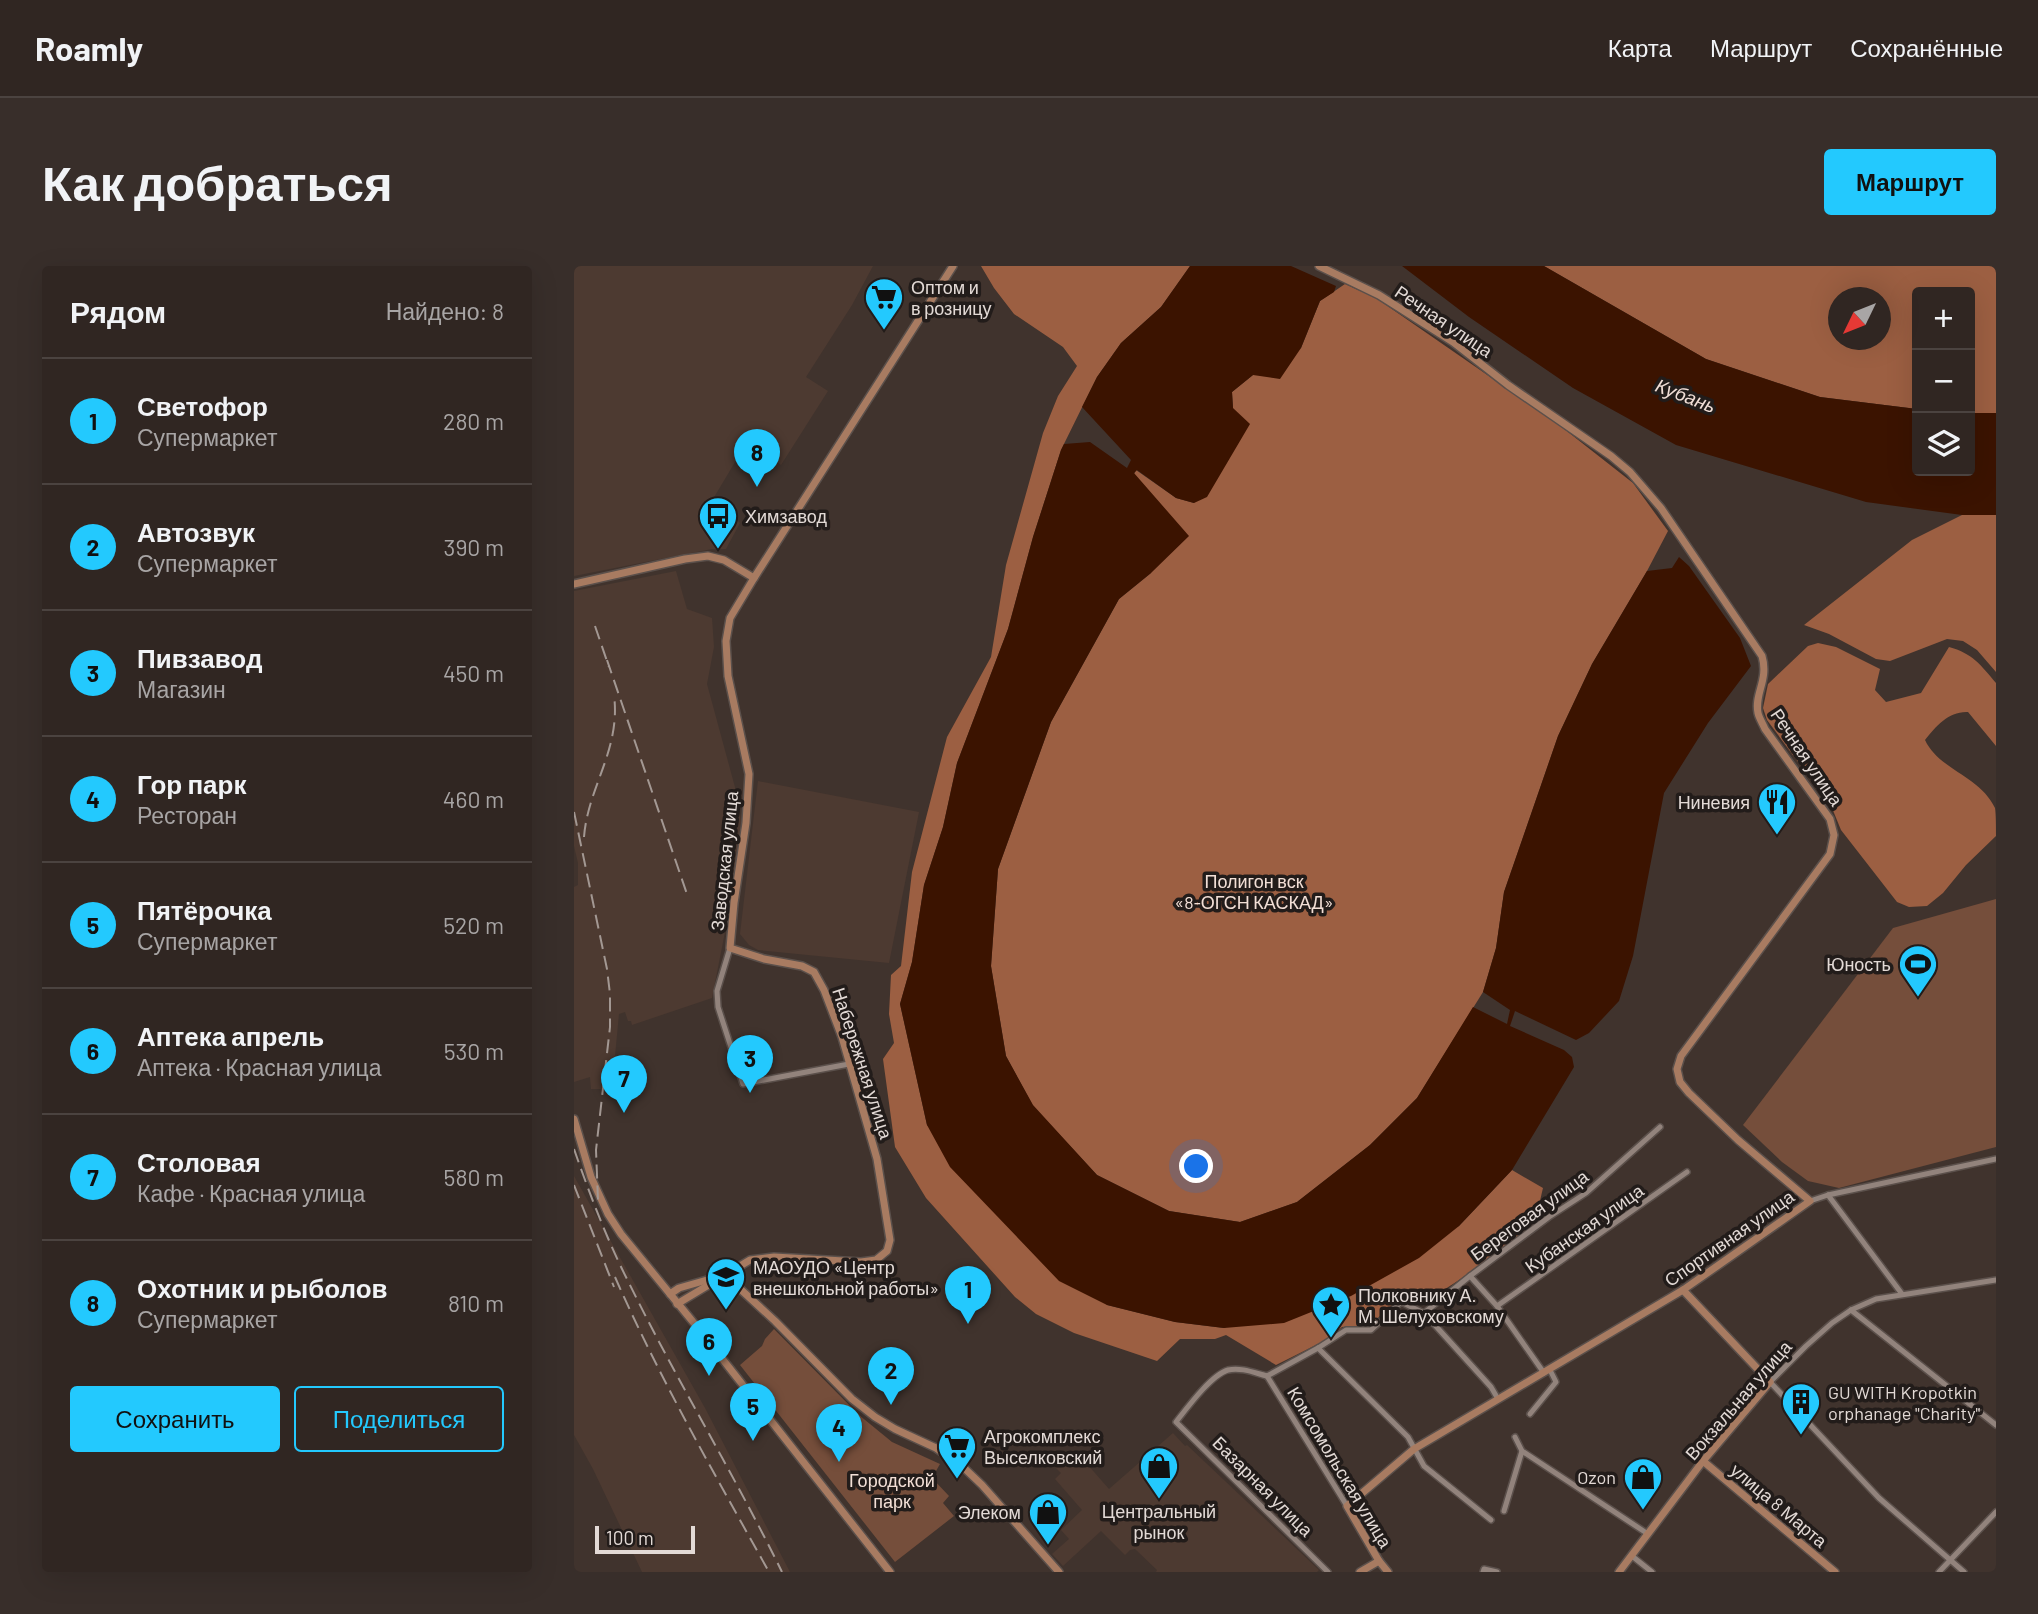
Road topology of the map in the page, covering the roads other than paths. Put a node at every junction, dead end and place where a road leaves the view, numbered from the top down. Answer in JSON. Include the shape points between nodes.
{"nodes":[{"id":1,"x":953,"y":266,"type":"edge"},
{"id":2,"x":1319,"y":266,"type":"edge"},
{"id":3,"x":754,"y":578,"type":"junction"},
{"id":4,"x":574,"y":584,"type":"edge"},
{"id":5,"x":730,"y":948,"type":"junction"},
{"id":6,"x":849,"y":1064,"type":"junction"},
{"id":7,"x":574,"y":1119,"type":"edge"},
{"id":8,"x":1660,"y":1127,"type":"dead end"},
{"id":9,"x":1996,"y":1159,"type":"edge"},
{"id":10,"x":1687,"y":1172,"type":"dead end"},
{"id":11,"x":1828,"y":1195,"type":"junction"},
{"id":12,"x":1810,"y":1201,"type":"junction"},
{"id":13,"x":725,"y":1275,"type":"junction"},
{"id":14,"x":1470,"y":1276,"type":"junction"},
{"id":15,"x":1996,"y":1280,"type":"edge"},
{"id":16,"x":1683,"y":1290,"type":"junction"},
{"id":17,"x":670,"y":1294,"type":"junction"},
{"id":18,"x":1902,"y":1294,"type":"junction"},
{"id":19,"x":677,"y":1304,"type":"junction"},
{"id":20,"x":1497,"y":1307,"type":"junction"},
{"id":21,"x":1851,"y":1310,"type":"junction"},
{"id":22,"x":1424,"y":1313,"type":"junction"},
{"id":23,"x":1318,"y":1348,"type":"junction"},
{"id":24,"x":1547,"y":1371,"type":"junction"},
{"id":25,"x":1267,"y":1376,"type":"junction"},
{"id":26,"x":1770,"y":1382,"type":"junction"},
{"id":27,"x":1498,"y":1399,"type":"junction"},
{"id":28,"x":1530,"y":1414,"type":"dead end"},
{"id":29,"x":1996,"y":1425,"type":"edge"},
{"id":30,"x":1514,"y":1437,"type":"dead end"},
{"id":31,"x":1414,"y":1449,"type":"junction"},
{"id":32,"x":1522,"y":1451,"type":"junction"},
{"id":33,"x":1703,"y":1461,"type":"junction"},
{"id":34,"x":1347,"y":1506,"type":"junction"},
{"id":35,"x":1504,"y":1511,"type":"dead end"},
{"id":36,"x":1996,"y":1512,"type":"edge"},
{"id":37,"x":1491,"y":1520,"type":"dead end"},
{"id":38,"x":1648,"y":1534,"type":"junction"},
{"id":39,"x":1632,"y":1556,"type":"junction"},
{"id":40,"x":1950,"y":1560,"type":"junction"},
{"id":41,"x":1379,"y":1561,"type":"junction"},
{"id":42,"x":1483,"y":1570,"type":"edge"},
{"id":43,"x":890,"y":1572,"type":"edge"},
{"id":44,"x":1059,"y":1572,"type":"edge"},
{"id":45,"x":1328,"y":1572,"type":"edge"},
{"id":46,"x":1360,"y":1572,"type":"edge"},
{"id":47,"x":1388,"y":1572,"type":"edge"},
{"id":48,"x":1497,"y":1572,"type":"edge"},
{"id":49,"x":1619,"y":1572,"type":"edge"},
{"id":50,"x":1652,"y":1572,"type":"edge"},
{"id":51,"x":1835,"y":1572,"type":"edge"},
{"id":52,"x":1939,"y":1572,"type":"edge"},
{"id":53,"x":1964,"y":1572,"type":"edge"}],
"edges":[{"from":1,"to":3,"type":"main road","name":"Заводская улица"},
{"from":2,"to":12,"type":"main road","name":"Речная улица","via":[[1379,295],[1453,342],[1630,472],[1661,508],[1762,656],[1766,670],[1758,713],[1830,819],[1834,835],[1830,854],[1681,1056],[1676,1069],[1689,1093]]},
{"from":3,"to":4,"type":"main road","via":[[708,556]]},
{"from":3,"to":5,"type":"main road","name":"Заводская улица","via":[[730,618],[726,641],[728,676],[749,774]]},
{"from":5,"to":6,"type":"main road","name":"Набережная улица","via":[[814,972],[833,1010]]},
{"from":5,"to":6,"type":"street","via":[[717,991],[718,1007],[743,1084]]},
{"from":6,"to":13,"type":"main road","name":"Набережная улица","via":[[877,1159],[890,1240],[887,1251],[876,1260],[861,1262],[750,1260]]},
{"from":7,"to":17,"type":"main road","via":[[591,1177],[608,1214]]},
{"from":8,"to":14,"type":"street","name":"Береговая улица","via":[[1586,1193]]},
{"from":9,"to":11,"type":"street","name":"Спортивная улица"},
{"from":10,"to":20,"type":"street","name":"Кубанская улица"},
{"from":11,"to":12,"type":"street","name":"Спортивная улица"},
{"from":11,"to":18,"type":"street"},
{"from":12,"to":16,"type":"main road","name":"Спортивная улица"},
{"from":13,"to":17,"type":"main road"},
{"from":13,"to":19,"type":"main road"},
{"from":13,"to":44,"type":"main road","via":[[852,1399],[961,1465]]},
{"from":14,"to":20,"type":"street"},
{"from":14,"to":22,"type":"street","name":"Береговая улица"},
{"from":15,"to":18,"type":"street","name":"Вокзальная улица"},
{"from":16,"to":24,"type":"main road","name":"Спортивная улица"},
{"from":16,"to":26,"type":"main road"},
{"from":17,"to":19,"type":"main road"},
{"from":18,"to":21,"type":"street","name":"Вокзальная улица"},
{"from":19,"to":43,"type":"main road"},
{"from":20,"to":24,"type":"street"},
{"from":21,"to":26,"type":"street","name":"Вокзальная улица","via":[[1805,1346]]},
{"from":21,"to":29,"type":"street"},
{"from":22,"to":23,"type":"street","via":[[1401,1302],[1371,1330],[1346,1330]]},
{"from":22,"to":27,"type":"street"},
{"from":23,"to":25,"type":"street"},
{"from":23,"to":31,"type":"street","via":[[1408,1437]]},
{"from":24,"to":27,"type":"main road","name":"Спортивная улица"},
{"from":24,"to":28,"type":"street","via":[[1556,1382]]},
{"from":25,"to":34,"type":"street","name":"Комсомольская улица"},
{"from":25,"to":45,"type":"street","name":"Базарная улица","via":[[1226,1370],[1196,1395],[1176,1422]]},
{"from":26,"to":33,"type":"main road","name":"Вокзальная улица"},
{"from":26,"to":40,"type":"street","via":[[1879,1498]]},
{"from":27,"to":31,"type":"main road","name":"Спортивная улица"},
{"from":30,"to":32,"type":"street"},
{"from":31,"to":34,"type":"main road","name":"Спортивная улица"},
{"from":31,"to":37,"type":"street","via":[[1424,1466]]},
{"from":32,"to":35,"type":"street"},
{"from":32,"to":38,"type":"street"},
{"from":33,"to":38,"type":"main road","name":"Вокзальная улица"},
{"from":33,"to":51,"type":"main road","name":"улица 8 Марта"},
{"from":34,"to":41,"type":"main road","name":"Комсомольская улица"},
{"from":36,"to":40,"type":"street"},
{"from":38,"to":39,"type":"main road","name":"Вокзальная улица"},
{"from":39,"to":49,"type":"main road","name":"Вокзальная улица"},
{"from":39,"to":50,"type":"street"},
{"from":40,"to":52,"type":"street"},
{"from":40,"to":53,"type":"street"},
{"from":41,"to":46,"type":"main road"},
{"from":41,"to":47,"type":"main road","name":"Комсомольская улица"},
{"from":42,"to":48,"type":"street"}]}
